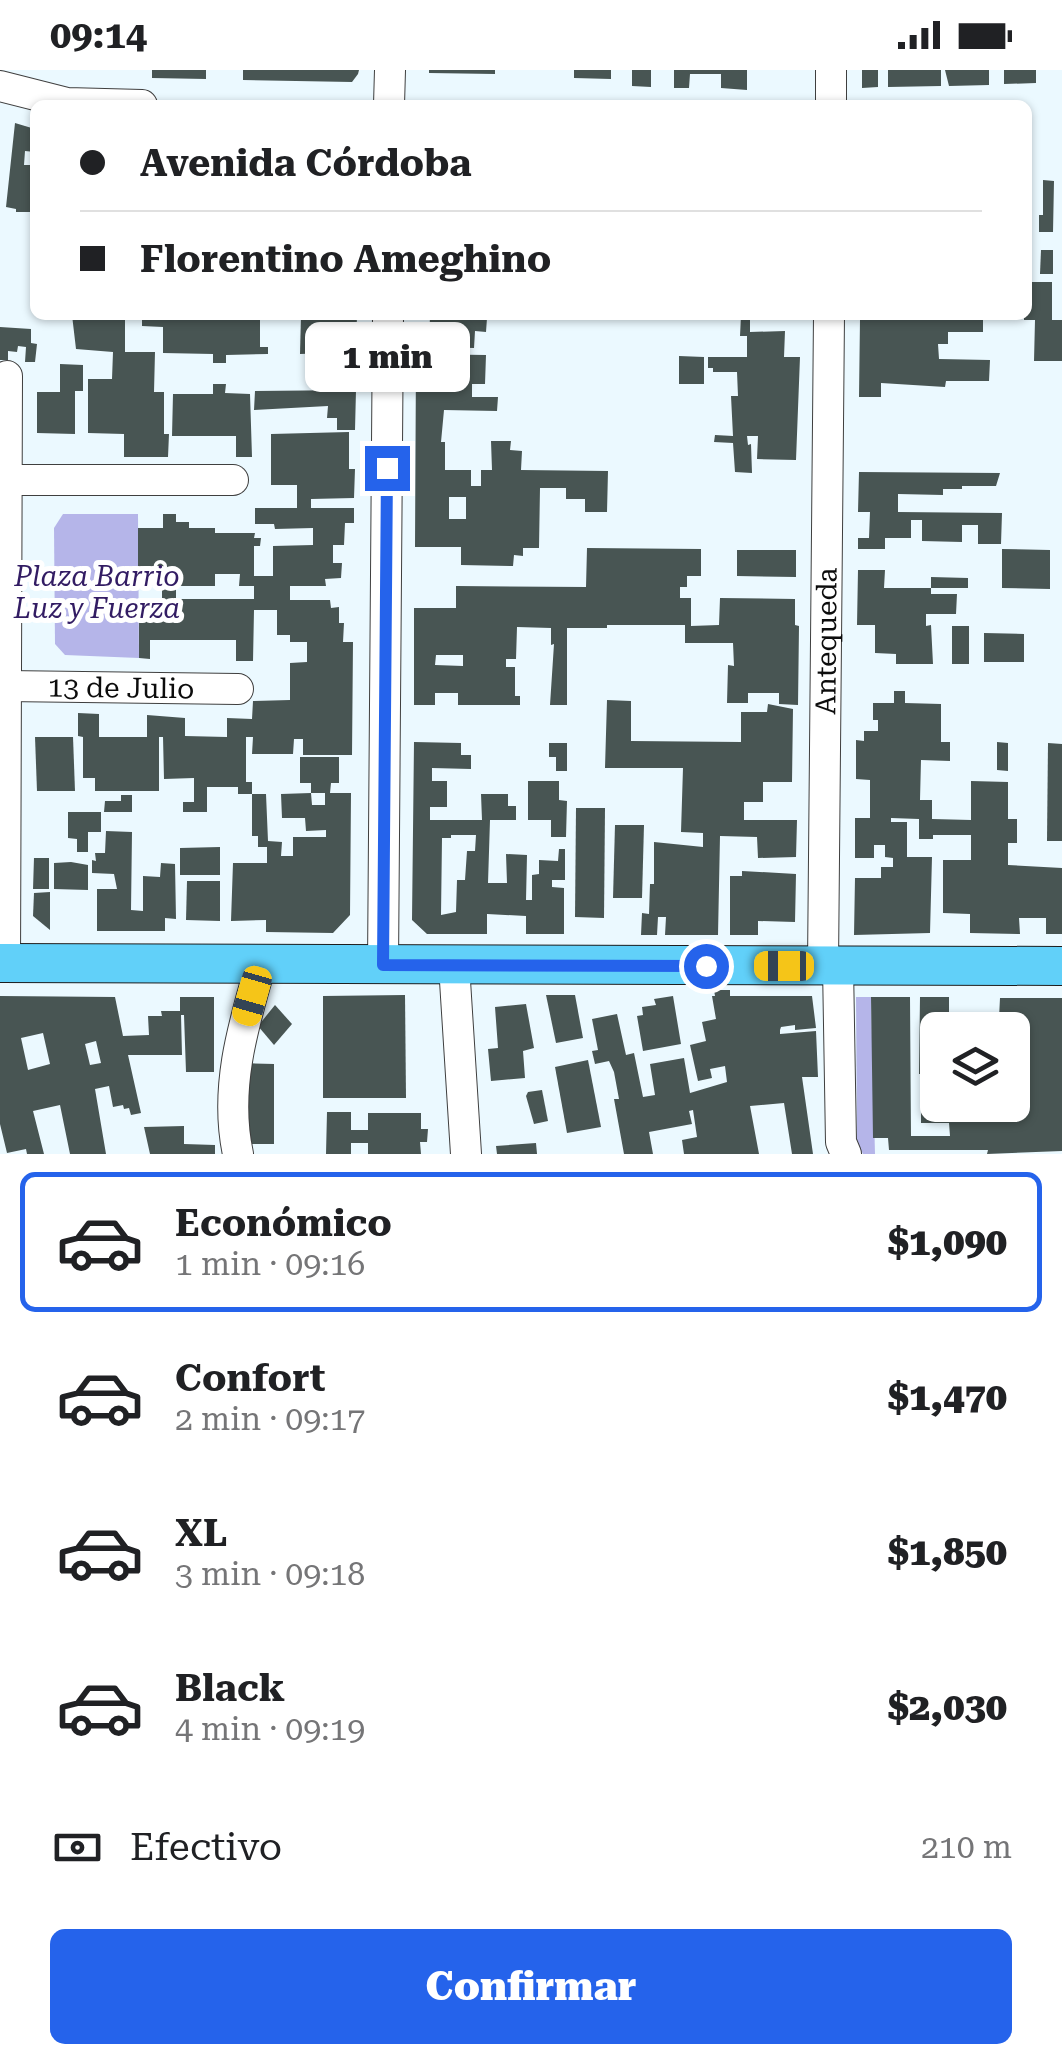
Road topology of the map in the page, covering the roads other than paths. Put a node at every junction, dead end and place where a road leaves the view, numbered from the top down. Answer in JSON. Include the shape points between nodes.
{"nodes":[{"id":1,"x":390,"y":70,"type":"edge"},
{"id":2,"x":831,"y":70,"type":"edge"},
{"id":3,"x":0,"y":86,"type":"edge"},
{"id":4,"x":55,"y":100,"type":"edge"},
{"id":5,"x":390,"y":100,"type":"edge"},
{"id":6,"x":831,"y":100,"type":"edge"},
{"id":7,"x":388,"y":320,"type":"edge"},
{"id":8,"x":829,"y":320,"type":"edge"},
{"id":9,"x":7,"y":376,"type":"dead end"},
{"id":10,"x":6,"y":480,"type":"junction"},
{"id":11,"x":232,"y":480,"type":"dead end"},
{"id":12,"x":6,"y":686,"type":"junction"},
{"id":13,"x":238,"y":690,"type":"dead end"},
{"id":14,"x":2,"y":964,"type":"edge"},
{"id":15,"x":262,"y":964,"type":"junction"},
{"id":16,"x":383,"y":965,"type":"junction"},
{"id":17,"x":454,"y":965,"type":"junction"},
{"id":18,"x":831,"y":966,"type":"junction"},
{"id":19,"x":1062,"y":966,"type":"edge"},
{"id":20,"x":238,"y":1154,"type":"edge"},
{"id":21,"x":466,"y":1154,"type":"edge"},
{"id":22,"x":846,"y":1154,"type":"edge"}],
"edges":[{"from":1,"to":5,"type":"street"},
{"from":2,"to":6,"type":"street"},
{"from":3,"to":4,"type":"street"},
{"from":7,"to":16,"type":"street"},
{"from":8,"to":18,"type":"street","name":"Antequeda"},
{"from":9,"to":10,"type":"street"},
{"from":10,"to":11,"type":"street"},
{"from":10,"to":12,"type":"street"},
{"from":12,"to":13,"type":"street","name":"13 de Julio"},
{"from":12,"to":14,"type":"street"},
{"from":14,"to":15,"type":"main road"},
{"from":15,"to":16,"type":"main road"},
{"from":15,"to":20,"type":"street","via":[[236,1062]]},
{"from":16,"to":17,"type":"main road"},
{"from":17,"to":18,"type":"main road"},
{"from":17,"to":21,"type":"street"},
{"from":18,"to":19,"type":"main road"},
{"from":18,"to":22,"type":"street","name":"Antequeda"}]}
